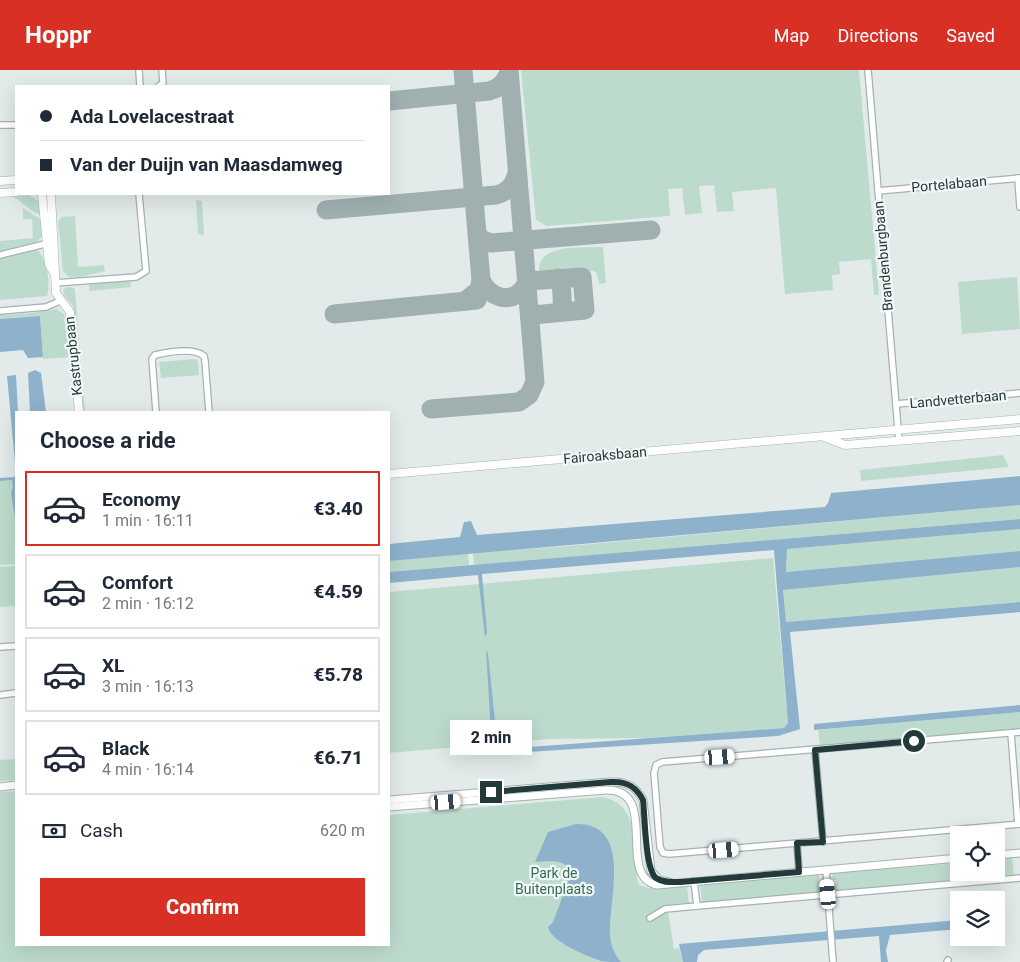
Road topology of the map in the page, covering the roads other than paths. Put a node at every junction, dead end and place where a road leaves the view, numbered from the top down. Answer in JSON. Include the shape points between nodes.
{"nodes":[{"id":1,"x":139,"y":70,"type":"edge"},
{"id":2,"x":162,"y":70,"type":"edge"},
{"id":3,"x":868,"y":70,"type":"edge"},
{"id":4,"x":140,"y":85,"type":"edge"},
{"id":5,"x":161,"y":85,"type":"edge"},
{"id":6,"x":0,"y":125,"type":"edge"},
{"id":7,"x":15,"y":125,"type":"edge"},
{"id":8,"x":1019,"y":178,"type":"edge"},
{"id":9,"x":15,"y":180,"type":"edge"},
{"id":10,"x":0,"y":181,"type":"edge"},
{"id":11,"x":878,"y":190,"type":"junction"},
{"id":12,"x":15,"y":192,"type":"edge"},
{"id":13,"x":0,"y":193,"type":"edge"},
{"id":14,"x":42,"y":195,"type":"edge"},
{"id":15,"x":51,"y":195,"type":"edge"},
{"id":16,"x":140,"y":195,"type":"edge"},
{"id":17,"x":1020,"y":207,"type":"edge"},
{"id":18,"x":51,"y":243,"type":"junction"},
{"id":19,"x":0,"y":255,"type":"edge"},
{"id":20,"x":55,"y":283,"type":"junction"},
{"id":21,"x":60,"y":301,"type":"junction"},
{"id":22,"x":0,"y":311,"type":"edge"},
{"id":23,"x":1020,"y":393,"type":"edge"},
{"id":24,"x":896,"y":404,"type":"junction"},
{"id":25,"x":79,"y":411,"type":"edge"},
{"id":26,"x":156,"y":411,"type":"edge"},
{"id":27,"x":209,"y":411,"type":"edge"},
{"id":28,"x":1020,"y":419,"type":"edge"},
{"id":29,"x":898,"y":430,"type":"junction"},
{"id":30,"x":1020,"y":431,"type":"edge"},
{"id":31,"x":822,"y":436,"type":"junction"},
{"id":32,"x":899,"y":441,"type":"junction"},
{"id":33,"x":390,"y":474,"type":"edge"},
{"id":34,"x":15,"y":646,"type":"edge"},
{"id":35,"x":0,"y":647,"type":"edge"},
{"id":36,"x":15,"y":693,"type":"edge"},
{"id":37,"x":0,"y":694,"type":"edge"},
{"id":38,"x":1020,"y":732,"type":"edge"},
{"id":39,"x":1011,"y":733,"type":"junction"},
{"id":40,"x":815,"y":750,"type":"junction"},
{"id":41,"x":15,"y":785,"type":"edge"},
{"id":42,"x":0,"y":787,"type":"edge"},
{"id":43,"x":390,"y":800,"type":"edge"},
{"id":44,"x":390,"y":807,"type":"edge"},
{"id":45,"x":1019,"y":824,"type":"edge"},
{"id":46,"x":823,"y":842,"type":"junction"},
{"id":47,"x":797,"y":843,"type":"junction"},
{"id":48,"x":1020,"y":853,"type":"edge"},
{"id":49,"x":1005,"y":854,"type":"edge"},
{"id":50,"x":950,"y":859,"type":"edge"},
{"id":51,"x":826,"y":870,"type":"junction"},
{"id":52,"x":799,"y":872,"type":"junction"},
{"id":53,"x":1020,"y":878,"type":"edge"},
{"id":54,"x":694,"y":881,"type":"junction"},
{"id":55,"x":680,"y":882,"type":"junction"},
{"id":56,"x":828,"y":894,"type":"junction"},
{"id":57,"x":697,"y":906,"type":"junction"},
{"id":58,"x":650,"y":918,"type":"dead end"},
{"id":59,"x":833,"y":962,"type":"edge"}],
"edges":[{"from":1,"to":4,"type":"street"},
{"from":2,"to":5,"type":"street","via":[[164,83]]},
{"from":3,"to":11,"type":"street","name":"Brandenburgbaan"},
{"from":6,"to":7,"type":"street"},
{"from":8,"to":11,"type":"street","name":"Portelabaan"},
{"from":8,"to":17,"type":"street"},
{"from":9,"to":10,"type":"main road"},
{"from":11,"to":24,"type":"street","name":"Brandenburgbaan"},
{"from":12,"to":13,"type":"main road"},
{"from":14,"to":18,"type":"main road","name":"Kastrupbaan"},
{"from":15,"to":18,"type":"main road","name":"Kastrupbaan"},
{"from":16,"to":20,"type":"street","via":[[146,271],[136,277]]},
{"from":18,"to":19,"type":"street"},
{"from":18,"to":20,"type":"main road","name":"Kastrupbaan"},
{"from":20,"to":21,"type":"main road","name":"Kastrupbaan"},
{"from":21,"to":22,"type":"street","via":[[46,307]]},
{"from":21,"to":25,"type":"main road","name":"Kastrupbaan","via":[[70,312]]},
{"from":23,"to":24,"type":"street","name":"Landvetterbaan"},
{"from":24,"to":29,"type":"street","name":"Brandenburgbaan"},
{"from":26,"to":27,"type":"street","via":[[152,359],[155,355],[196,351],[204,356]]},
{"from":28,"to":29,"type":"main road","name":"Fairoaksbaan"},
{"from":29,"to":31,"type":"main road","name":"Fairoaksbaan"},
{"from":29,"to":32,"type":"street","name":"Brandenburgbaan"},
{"from":30,"to":32,"type":"main road","name":"Fairoaksbaan"},
{"from":31,"to":32,"type":"main road","name":"Fairoaksbaan","via":[[845,445]]},
{"from":31,"to":33,"type":"main road","name":"Fairoaksbaan"},
{"from":34,"to":35,"type":"street"},
{"from":36,"to":37,"type":"street"},
{"from":38,"to":39,"type":"street"},
{"from":39,"to":40,"type":"street"},
{"from":39,"to":45,"type":"street"},
{"from":40,"to":46,"type":"street"},
{"from":40,"to":47,"type":"street","via":[[662,762],[656,765],[654,773],[663,853]]},
{"from":41,"to":42,"type":"street"},
{"from":43,"to":55,"type":"street","via":[[627,783],[638,790],[643,800],[651,872],[663,881]]},
{"from":44,"to":55,"type":"street","via":[[612,790],[624,794],[632,804],[642,876],[657,885]]},
{"from":45,"to":46,"type":"street"},
{"from":46,"to":47,"type":"street"},
{"from":47,"to":52,"type":"street"},
{"from":48,"to":49,"type":"street"},
{"from":50,"to":51,"type":"street"},
{"from":51,"to":52,"type":"street"},
{"from":51,"to":56,"type":"street"},
{"from":52,"to":54,"type":"street"},
{"from":53,"to":56,"type":"street"},
{"from":54,"to":55,"type":"street"},
{"from":54,"to":57,"type":"street"},
{"from":56,"to":57,"type":"street"},
{"from":56,"to":59,"type":"street"},
{"from":57,"to":58,"type":"street","via":[[665,909]]}]}
